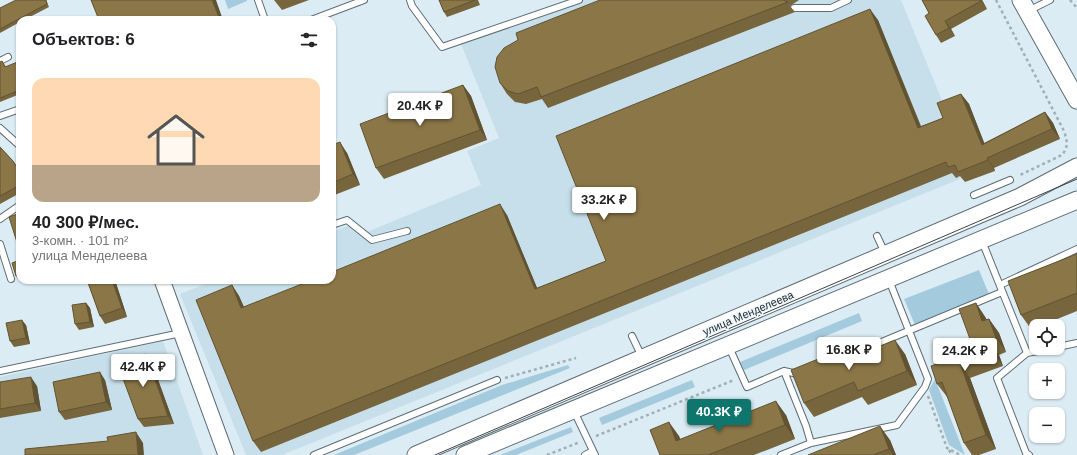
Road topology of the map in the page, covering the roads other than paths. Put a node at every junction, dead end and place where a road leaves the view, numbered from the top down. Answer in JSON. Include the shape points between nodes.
{"nodes":[{"id":1,"x":258,"y":0,"type":"edge"},
{"id":2,"x":364,"y":0,"type":"edge"},
{"id":3,"x":410,"y":0,"type":"edge"},
{"id":4,"x":579,"y":0,"type":"edge"},
{"id":5,"x":848,"y":0,"type":"edge"},
{"id":6,"x":1050,"y":0,"type":"edge"},
{"id":7,"x":353,"y":2,"type":"edge"},
{"id":8,"x":1024,"y":6,"type":"edge"},
{"id":9,"x":794,"y":8,"type":"dead end"},
{"id":10,"x":264,"y":16,"type":"edge"},
{"id":11,"x":320,"y":16,"type":"edge"},
{"id":12,"x":8,"y":57,"type":"dead end"},
{"id":13,"x":0,"y":61,"type":"edge"},
{"id":14,"x":1077,"y":100,"type":"edge"},
{"id":15,"x":16,"y":110,"type":"edge"},
{"id":16,"x":0,"y":116,"type":"edge"},
{"id":17,"x":0,"y":128,"type":"edge"},
{"id":18,"x":16,"y":142,"type":"edge"},
{"id":19,"x":1077,"y":167,"type":"edge"},
{"id":20,"x":1010,"y":180,"type":"road end"},
{"id":21,"x":974,"y":195,"type":"dead end"},
{"id":22,"x":1077,"y":200,"type":"edge"},
{"id":23,"x":16,"y":208,"type":"edge"},
{"id":24,"x":0,"y":219,"type":"edge"},
{"id":25,"x":336,"y":224,"type":"edge"},
{"id":26,"x":407,"y":231,"type":"dead end"},
{"id":27,"x":877,"y":236,"type":"dead end"},
{"id":28,"x":981,"y":240,"type":"junction"},
{"id":29,"x":0,"y":244,"type":"edge"},
{"id":30,"x":1077,"y":249,"type":"edge"},
{"id":31,"x":885,"y":254,"type":"junction"},
{"id":32,"x":11,"y":279,"type":"dead end"},
{"id":33,"x":888,"y":279,"type":"junction"},
{"id":34,"x":164,"y":284,"type":"edge"},
{"id":35,"x":1001,"y":288,"type":"junction"},
{"id":36,"x":909,"y":330,"type":"junction"},
{"id":37,"x":181,"y":333,"type":"junction"},
{"id":38,"x":632,"y":336,"type":"dead end"},
{"id":39,"x":1077,"y":343,"type":"edge"},
{"id":40,"x":728,"y":345,"type":"junction"},
{"id":41,"x":1065,"y":346,"type":"edge"},
{"id":42,"x":1027,"y":353,"type":"joint"},
{"id":43,"x":643,"y":358,"type":"junction"},
{"id":44,"x":833,"y":363,"type":"edge"},
{"id":45,"x":0,"y":371,"type":"edge"},
{"id":46,"x":784,"y":371,"type":"junction"},
{"id":47,"x":805,"y":375,"type":"edge"},
{"id":48,"x":497,"y":380,"type":"road end"},
{"id":49,"x":573,"y":410,"type":"junction"},
{"id":50,"x":811,"y":443,"type":"junction"},
{"id":51,"x":594,"y":453,"type":"edge"},
{"id":52,"x":226,"y":455,"type":"edge"},
{"id":53,"x":314,"y":455,"type":"edge"},
{"id":54,"x":416,"y":455,"type":"edge"},
{"id":55,"x":465,"y":455,"type":"edge"},
{"id":56,"x":585,"y":455,"type":"edge"},
{"id":57,"x":781,"y":455,"type":"edge"},
{"id":58,"x":1028,"y":455,"type":"edge"}],
"edges":[{"from":1,"to":10,"type":"lane"},
{"from":2,"to":7,"type":"lane"},
{"from":3,"to":4,"type":"lane","via":[[442,47]]},
{"from":5,"to":9,"type":"lane","via":[[831,8]]},
{"from":6,"to":8,"type":"lane"},
{"from":7,"to":11,"type":"lane"},
{"from":8,"to":14,"type":"main road"},
{"from":12,"to":13,"type":"lane"},
{"from":15,"to":16,"type":"lane"},
{"from":17,"to":18,"type":"lane"},
{"from":19,"to":31,"type":"main road","name":"улица Менделеева","via":[[1020,196]]},
{"from":20,"to":21,"type":"lane"},
{"from":22,"to":28,"type":"main road","name":"улица Менделеева"},
{"from":23,"to":24,"type":"lane"},
{"from":25,"to":26,"type":"lane","via":[[347,220],[372,240]]},
{"from":27,"to":31,"type":"lane"},
{"from":28,"to":33,"type":"main road","name":"улица Менделеева"},
{"from":28,"to":35,"type":"lane"},
{"from":29,"to":32,"type":"lane"},
{"from":30,"to":35,"type":"lane"},
{"from":31,"to":43,"type":"main road","name":"улица Менделеева"},
{"from":33,"to":36,"type":"lane"},
{"from":33,"to":40,"type":"main road","name":"улица Менделеева"},
{"from":34,"to":37,"type":"street"},
{"from":35,"to":36,"type":"lane"},
{"from":35,"to":42,"type":"lane"},
{"from":36,"to":44,"type":"lane"},
{"from":36,"to":50,"type":"lane","via":[[928,379],[897,425]]},
{"from":37,"to":45,"type":"lane"},
{"from":37,"to":52,"type":"street"},
{"from":38,"to":43,"type":"lane"},
{"from":39,"to":41,"type":"lane"},
{"from":40,"to":46,"type":"lane","via":[[747,387]]},
{"from":40,"to":49,"type":"main road","name":"улица Менделеева"},
{"from":42,"to":58,"type":"lane","via":[[997,378]]},
{"from":43,"to":54,"type":"main road","name":"улица Менделеева"},
{"from":46,"to":47,"type":"lane"},
{"from":46,"to":50,"type":"lane"},
{"from":48,"to":53,"type":"lane"},
{"from":49,"to":51,"type":"lane"},
{"from":49,"to":55,"type":"main road","name":"улица Менделеева"},
{"from":50,"to":57,"type":"lane"},
{"from":51,"to":56,"type":"lane"}]}
